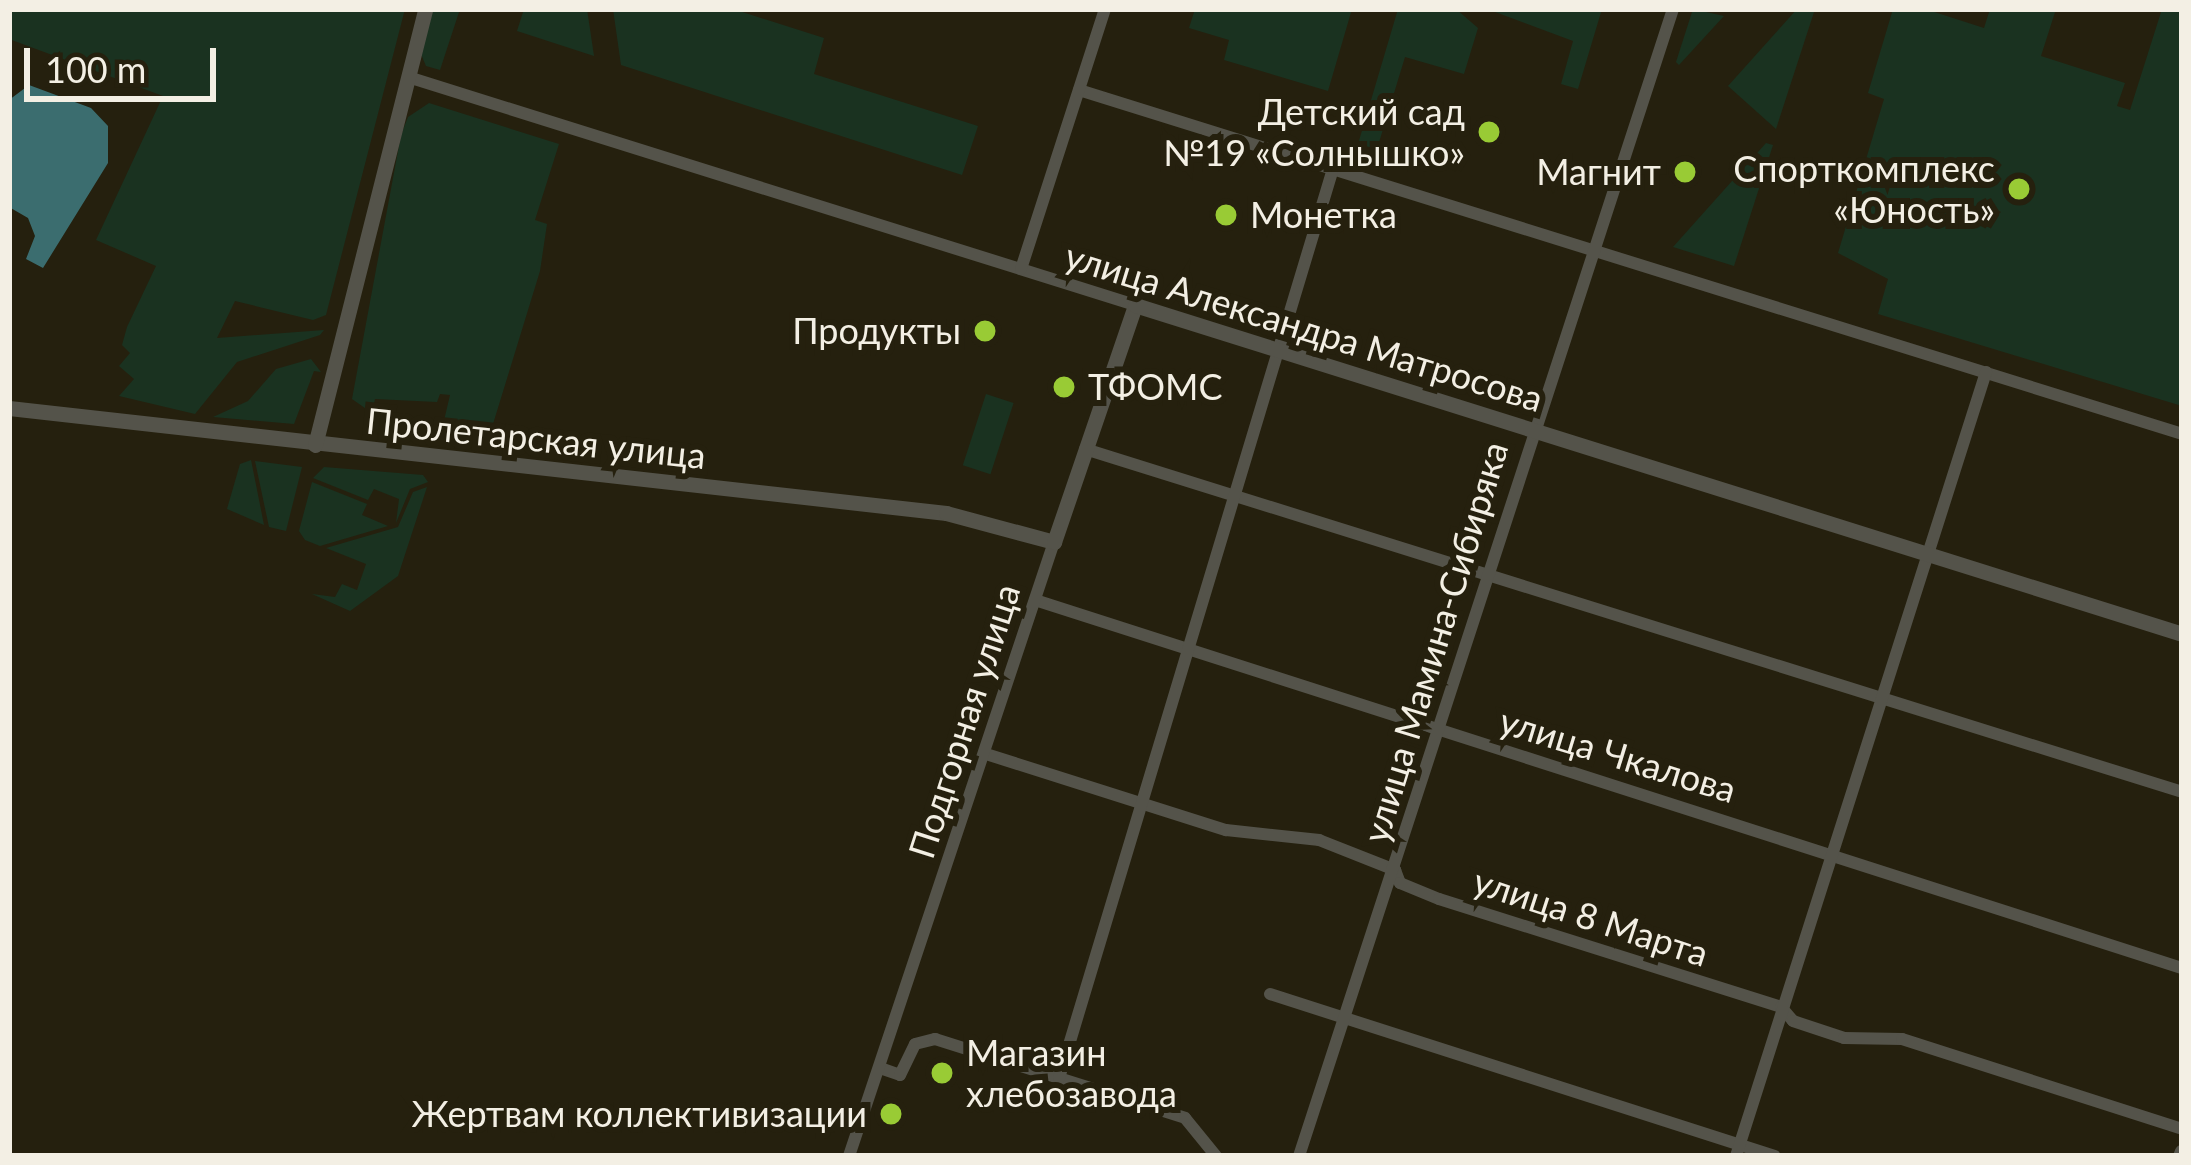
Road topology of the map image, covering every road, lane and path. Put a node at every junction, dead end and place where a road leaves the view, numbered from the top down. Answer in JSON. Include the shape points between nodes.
{"nodes":[{"id":1,"x":425,"y":9,"type":"edge"},
{"id":2,"x":1105,"y":9,"type":"edge"},
{"id":3,"x":1673,"y":9,"type":"edge"},
{"id":4,"x":408,"y":77,"type":"junction"},
{"id":5,"x":1079,"y":90,"type":"junction"},
{"id":6,"x":1332,"y":172,"type":"junction"},
{"id":7,"x":1597,"y":248,"type":"junction"},
{"id":8,"x":1021,"y":269,"type":"junction"},
{"id":9,"x":1135,"y":305,"type":"junction"},
{"id":10,"x":1277,"y":351,"type":"junction"},
{"id":11,"x":1986,"y":372,"type":"junction"},
{"id":12,"x":9,"y":408,"type":"edge"},
{"id":13,"x":1533,"y":430,"type":"junction"},
{"id":14,"x":2182,"y":434,"type":"edge"},
{"id":15,"x":315,"y":445,"type":"junction"},
{"id":16,"x":1085,"y":449,"type":"junction"},
{"id":17,"x":1235,"y":497,"type":"junction"},
{"id":18,"x":1054,"y":542,"type":"junction"},
{"id":19,"x":1928,"y":554,"type":"junction"},
{"id":20,"x":1491,"y":577,"type":"junction"},
{"id":21,"x":1035,"y":600,"type":"junction"},
{"id":22,"x":2182,"y":634,"type":"edge"},
{"id":23,"x":1188,"y":650,"type":"junction"},
{"id":24,"x":1885,"y":698,"type":"junction"},
{"id":25,"x":1443,"y":732,"type":"junction"},
{"id":26,"x":986,"y":754,"type":"junction"},
{"id":27,"x":2182,"y":792,"type":"edge"},
{"id":28,"x":1139,"y":807,"type":"junction"},
{"id":29,"x":1834,"y":853,"type":"junction"},
{"id":30,"x":1395,"y":870,"type":"junction"},
{"id":31,"x":2182,"y":968,"type":"edge"},
{"id":32,"x":1270,"y":994,"type":"dead end"},
{"id":33,"x":1781,"y":1006,"type":"junction"},
{"id":34,"x":1342,"y":1019,"type":"junction"},
{"id":35,"x":880,"y":1068,"type":"junction"},
{"id":36,"x":1059,"y":1078,"type":"junction"},
{"id":37,"x":2182,"y":1129,"type":"edge"},
{"id":38,"x":1738,"y":1150,"type":"edge"},
{"id":39,"x":1212,"y":1155,"type":"edge"},
{"id":40,"x":849,"y":1156,"type":"edge"},
{"id":41,"x":1299,"y":1156,"type":"edge"},
{"id":42,"x":1775,"y":1156,"type":"edge"}],
"edges":[{"from":1,"to":4,"type":"street"},
{"from":2,"to":5,"type":"street"},
{"from":3,"to":7,"type":"street","name":"улица Мамина-Сибиряка"},
{"from":4,"to":8,"type":"street","name":"улица Александра Матросова"},
{"from":4,"to":15,"type":"street"},
{"from":5,"to":6,"type":"street"},
{"from":5,"to":8,"type":"street"},
{"from":6,"to":7,"type":"street"},
{"from":6,"to":10,"type":"street"},
{"from":7,"to":11,"type":"street"},
{"from":7,"to":13,"type":"street","name":"улица Мамина-Сибиряка"},
{"from":8,"to":9,"type":"street","name":"улица Александра Матросова"},
{"from":9,"to":10,"type":"street","name":"улица Александра Матросова"},
{"from":9,"to":16,"type":"street","name":"Подгорная улица"},
{"from":10,"to":13,"type":"street","name":"улица Александра Матросова"},
{"from":10,"to":17,"type":"street"},
{"from":11,"to":14,"type":"street"},
{"from":11,"to":19,"type":"street"},
{"from":12,"to":15,"type":"street","name":"Пролетарская улица"},
{"from":13,"to":19,"type":"street","name":"улица Александра Матросова"},
{"from":13,"to":20,"type":"street","name":"улица Мамина-Сибиряка"},
{"from":15,"to":18,"type":"street","name":"Пролетарская улица","via":[[946,513]]},
{"from":16,"to":17,"type":"street"},
{"from":16,"to":18,"type":"street","name":"Подгорная улица"},
{"from":17,"to":20,"type":"street"},
{"from":17,"to":23,"type":"street"},
{"from":18,"to":21,"type":"street","name":"Подгорная улица"},
{"from":19,"to":22,"type":"street","name":"улица Александра Матросова"},
{"from":19,"to":24,"type":"street"},
{"from":20,"to":24,"type":"street"},
{"from":20,"to":25,"type":"street","name":"улица Мамина-Сибиряка"},
{"from":21,"to":23,"type":"street","name":"улица Чкалова"},
{"from":21,"to":26,"type":"street","name":"Подгорная улица"},
{"from":23,"to":25,"type":"street","name":"улица Чкалова"},
{"from":23,"to":28,"type":"street"},
{"from":24,"to":27,"type":"street"},
{"from":24,"to":29,"type":"street"},
{"from":25,"to":29,"type":"street","name":"улица Чкалова"},
{"from":25,"to":30,"type":"street","name":"улица Мамина-Сибиряка"},
{"from":26,"to":28,"type":"street","name":"улица 8 Марта"},
{"from":26,"to":35,"type":"street","name":"Подгорная улица"},
{"from":28,"to":30,"type":"street","name":"улица 8 Марта","via":[[1226,830],[1319,840]]},
{"from":28,"to":36,"type":"street"},
{"from":29,"to":31,"type":"street","name":"улица Чкалова"},
{"from":29,"to":33,"type":"street"},
{"from":30,"to":33,"type":"street","name":"улица 8 Марта","via":[[1400,883],[1439,899]]},
{"from":30,"to":34,"type":"street","name":"улица Мамина-Сибиряка"},
{"from":32,"to":34,"type":"street"},
{"from":33,"to":37,"type":"street","name":"улица 8 Марта","via":[[1793,1021],[1844,1038],[1902,1039]]},
{"from":33,"to":38,"type":"street"},
{"from":34,"to":38,"type":"street"},
{"from":34,"to":41,"type":"street","name":"улица Мамина-Сибиряка"},
{"from":35,"to":36,"type":"street","via":[[900,1075],[915,1044],[935,1039]]},
{"from":35,"to":40,"type":"street","name":"Подгорная улица"},
{"from":36,"to":39,"type":"street","via":[[1185,1118],[1202,1130]]},
{"from":38,"to":42,"type":"street"}]}
